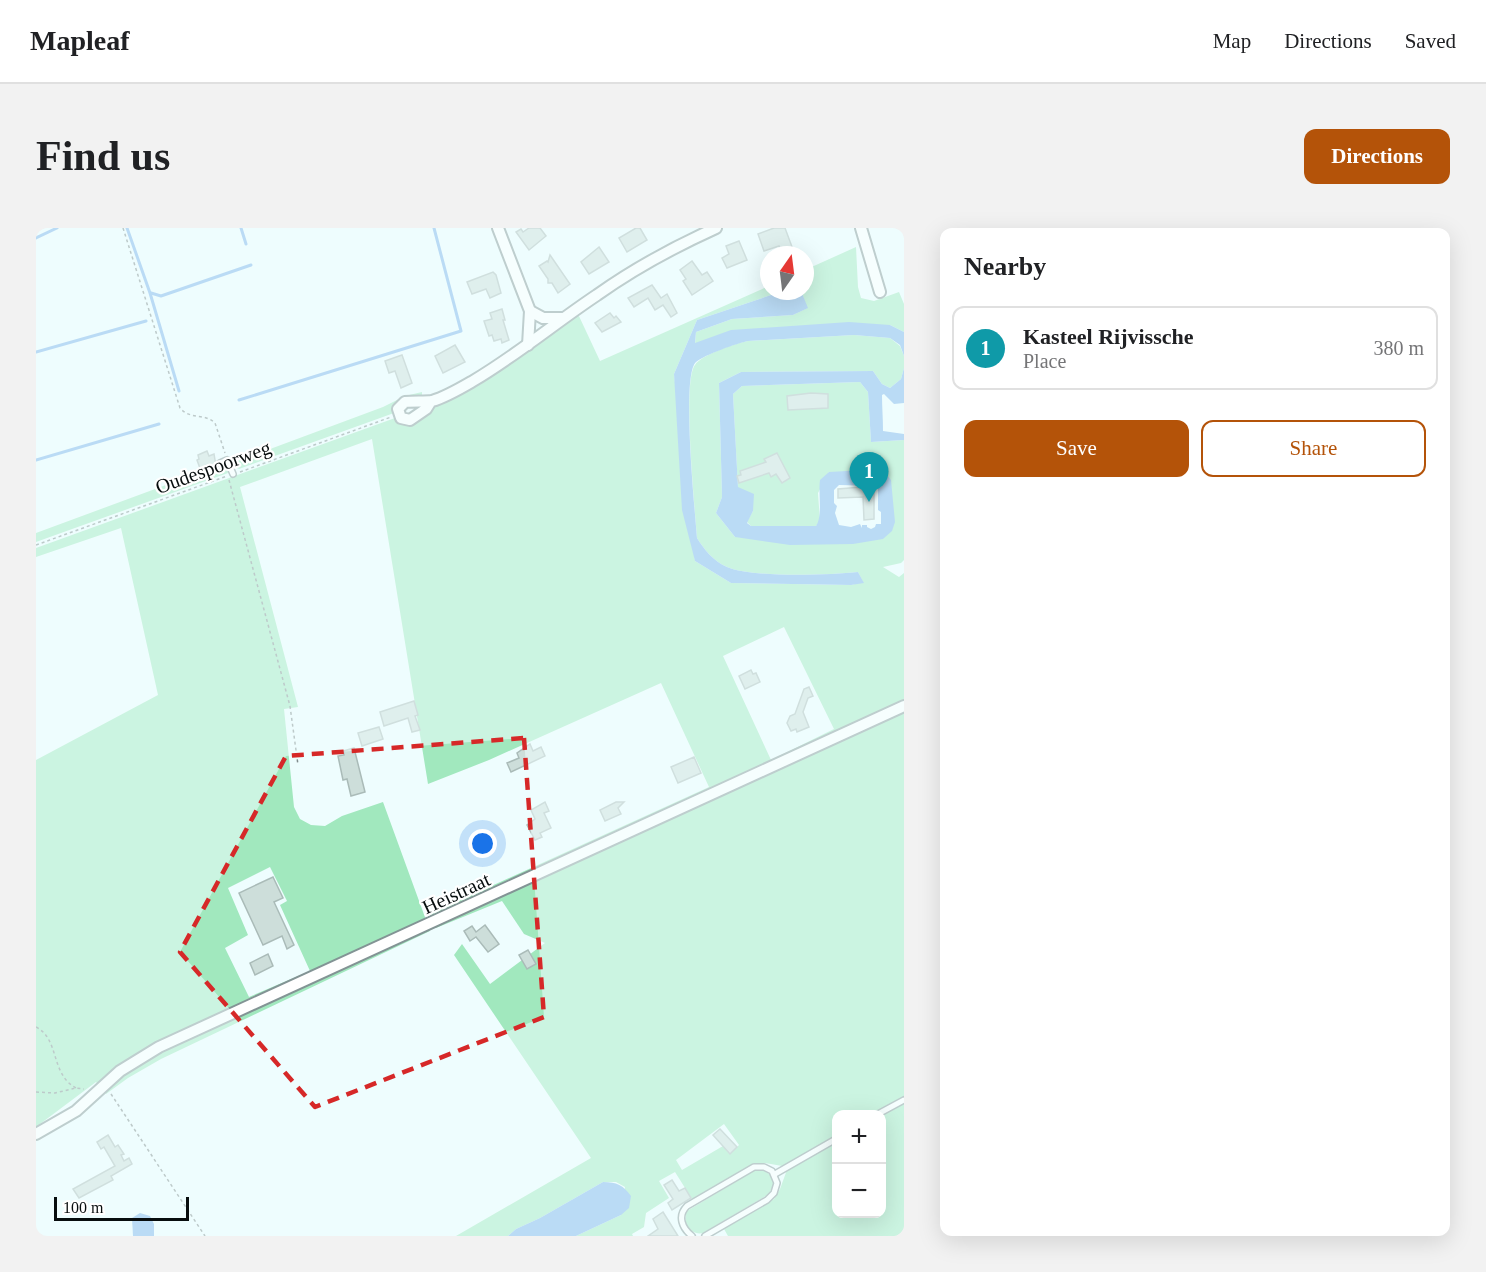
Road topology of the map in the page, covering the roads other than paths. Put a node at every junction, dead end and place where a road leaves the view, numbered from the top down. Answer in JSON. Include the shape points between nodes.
{"nodes":[{"id":1,"x":498,"y":228,"type":"edge"},
{"id":2,"x":716,"y":228,"type":"edge"},
{"id":3,"x":861,"y":228,"type":"edge"},
{"id":4,"x":880,"y":292,"type":"dead end"},
{"id":5,"x":530,"y":311,"type":"junction"},
{"id":6,"x":563,"y":318,"type":"junction"},
{"id":7,"x":528,"y":345,"type":"junction"},
{"id":8,"x":399,"y":414,"type":"road end"},
{"id":9,"x":220,"y":463,"type":"dead end"},
{"id":10,"x":231,"y":475,"type":"road end"},
{"id":11,"x":904,"y":706,"type":"edge"},
{"id":12,"x":904,"y":1100,"type":"edge"},
{"id":13,"x":885,"y":1110,"type":"edge"},
{"id":14,"x":36,"y":1134,"type":"edge"},
{"id":15,"x":832,"y":1142,"type":"edge"},
{"id":16,"x":775,"y":1174,"type":"junction"},
{"id":17,"x":692,"y":1236,"type":"edge"},
{"id":18,"x":705,"y":1236,"type":"edge"}],
"edges":[{"from":1,"to":5,"type":"street"},
{"from":2,"to":6,"type":"street","via":[[651,260]]},
{"from":3,"to":4,"type":"street"},
{"from":5,"to":6,"type":"street","via":[[543,318]]},
{"from":5,"to":7,"type":"street"},
{"from":6,"to":7,"type":"street"},
{"from":7,"to":8,"type":"street","via":[[495,369],[431,401],[410,420]]},
{"from":9,"to":10,"type":"lane","via":[[227,460]]},
{"from":11,"to":14,"type":"street","name":"Heistraat","via":[[159,1047],[120,1071],[76,1111]]},
{"from":12,"to":13,"type":"lane"},
{"from":15,"to":16,"type":"lane"},
{"from":16,"to":17,"type":"lane","via":[[768,1168],[754,1167],[687,1206],[681,1220]]},
{"from":16,"to":18,"type":"lane","via":[[777,1183],[771,1197]]}]}
